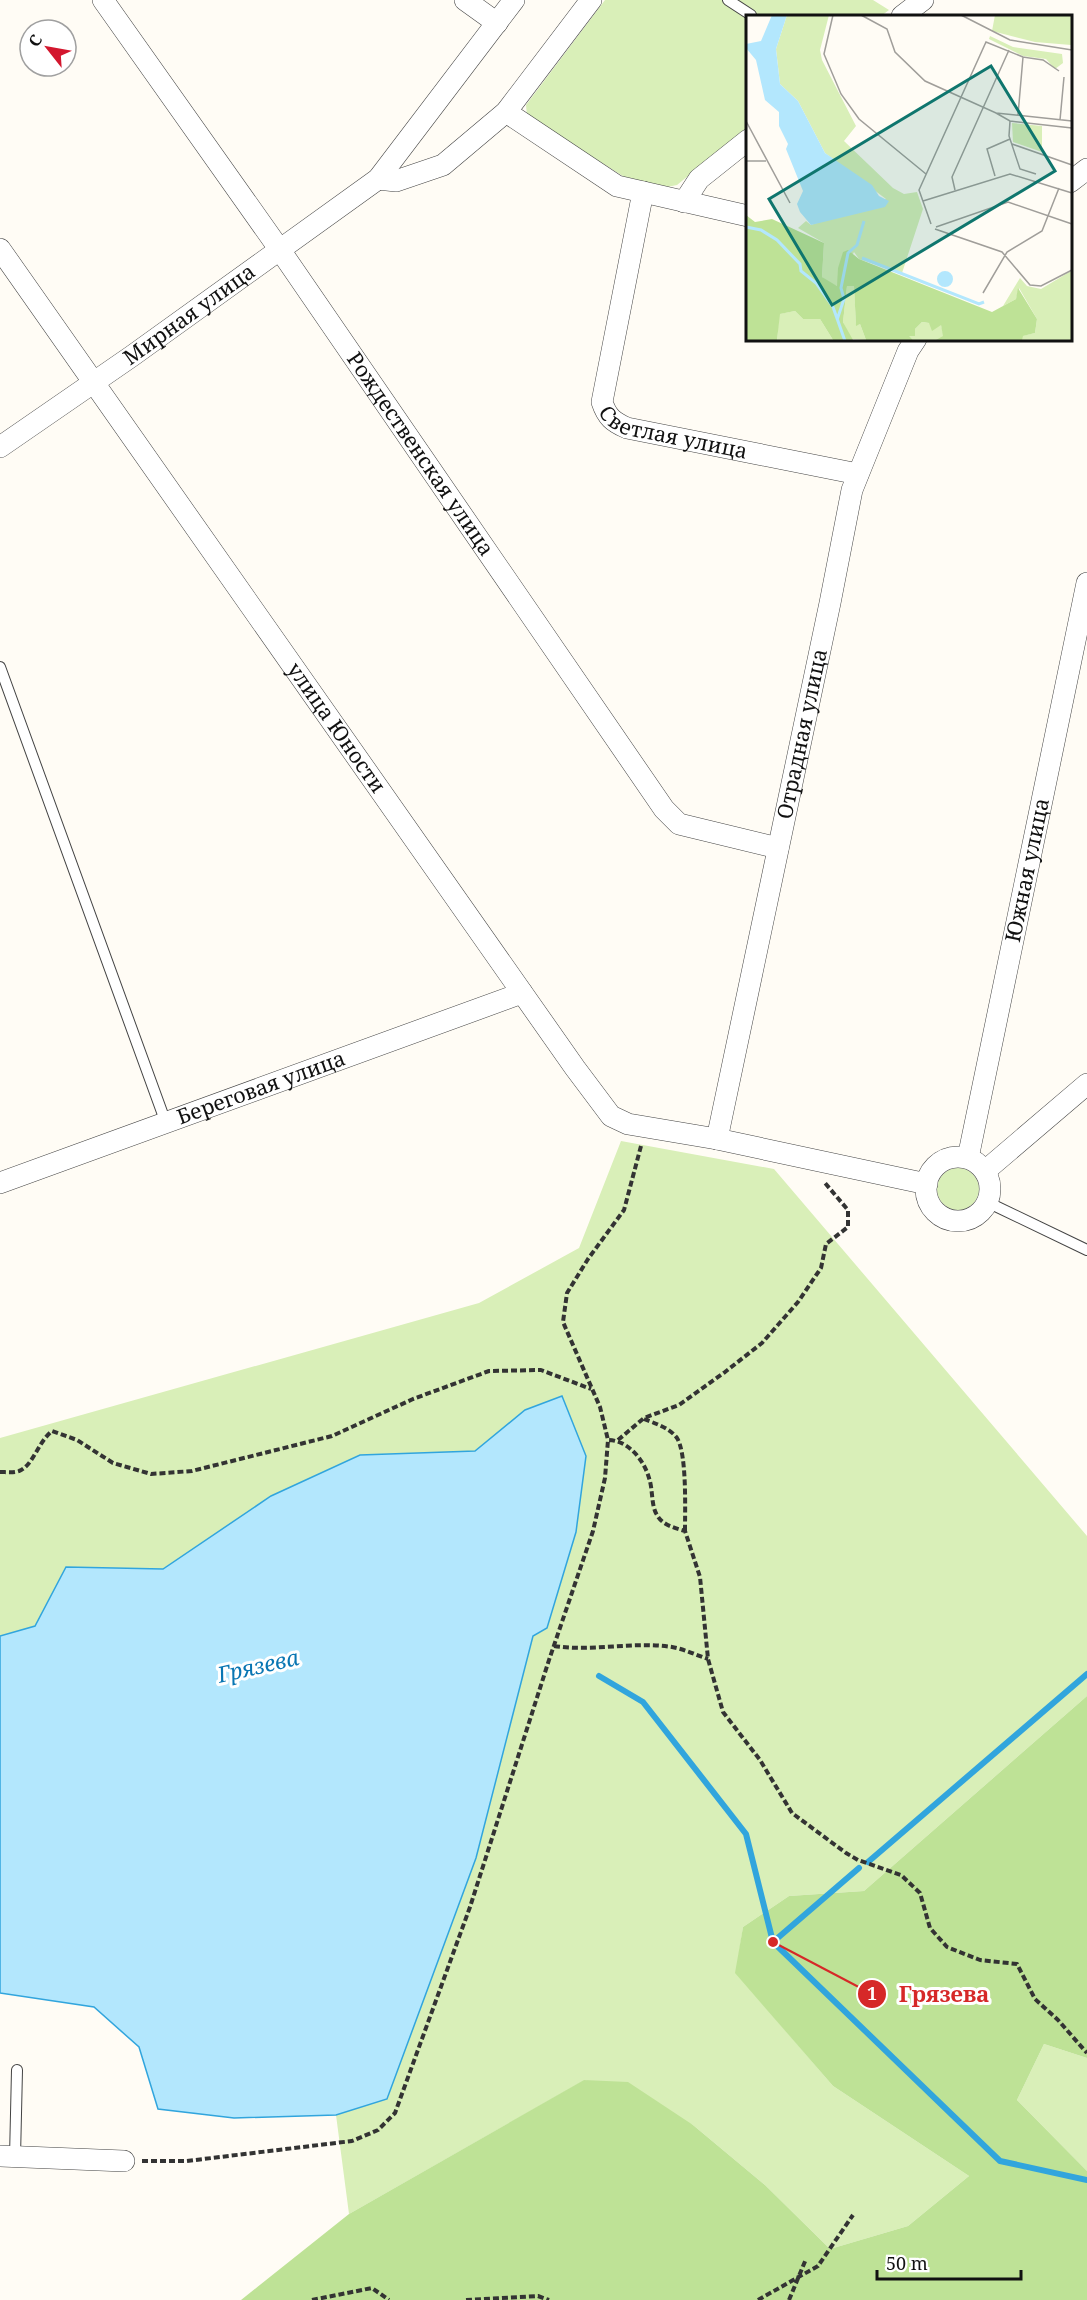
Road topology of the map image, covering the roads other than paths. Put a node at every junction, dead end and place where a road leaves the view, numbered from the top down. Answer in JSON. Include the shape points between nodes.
{"nodes":[{"id":1,"x":103,"y":0,"type":"edge"},
{"id":2,"x":465,"y":0,"type":"edge"},
{"id":3,"x":514,"y":0,"type":"edge"},
{"id":4,"x":591,"y":0,"type":"edge"},
{"id":5,"x":728,"y":0,"type":"edge"},
{"id":6,"x":923,"y":0,"type":"edge"},
{"id":7,"x":751,"y":15,"type":"dead end"},
{"id":8,"x":903,"y":15,"type":"edge"},
{"id":9,"x":496,"y":23,"type":"junction"},
{"id":10,"x":506,"y":112,"type":"junction"},
{"id":11,"x":746,"y":142,"type":"edge"},
{"id":12,"x":1087,"y":169,"type":"edge"},
{"id":13,"x":378,"y":179,"type":"junction"},
{"id":14,"x":1072,"y":181,"type":"edge"},
{"id":15,"x":643,"y":192,"type":"junction"},
{"id":16,"x":684,"y":202,"type":"junction"},
{"id":17,"x":746,"y":216,"type":"edge"},
{"id":18,"x":0,"y":249,"type":"edge"},
{"id":19,"x":280,"y":250,"type":"junction"},
{"id":20,"x":915,"y":340,"type":"edge"},
{"id":21,"x":93,"y":384,"type":"junction"},
{"id":22,"x":0,"y":447,"type":"edge"},
{"id":23,"x":858,"y":474,"type":"junction"},
{"id":24,"x":1087,"y":583,"type":"edge"},
{"id":25,"x":0,"y":667,"type":"edge"},
{"id":26,"x":778,"y":848,"type":"junction"},
{"id":27,"x":522,"y":993,"type":"junction"},
{"id":28,"x":1087,"y":1084,"type":"edge"},
{"id":29,"x":166,"y":1123,"type":"junction"},
{"id":30,"x":717,"y":1139,"type":"junction"},
{"id":31,"x":968,"y":1158,"type":"junction"},
{"id":32,"x":985,"y":1171,"type":"junction"},
{"id":33,"x":0,"y":1183,"type":"edge"},
{"id":34,"x":927,"y":1184,"type":"junction"},
{"id":35,"x":987,"y":1202,"type":"junction"},
{"id":36,"x":1087,"y":1250,"type":"edge"},
{"id":37,"x":16,"y":2070,"type":"dead end"},
{"id":38,"x":8,"y":2157,"type":"edge"},
{"id":39,"x":124,"y":2161,"type":"road end"}],
"edges":[{"from":1,"to":19,"type":"street","name":"Рождественская улица"},
{"from":2,"to":9,"type":"street"},
{"from":3,"to":9,"type":"street","name":"Мирная улица"},
{"from":4,"to":10,"type":"street"},
{"from":5,"to":7,"type":"lane"},
{"from":6,"to":8,"type":"street"},
{"from":9,"to":13,"type":"street","name":"Мирная улица"},
{"from":10,"to":13,"type":"street","via":[[442,165],[396,181]]},
{"from":10,"to":15,"type":"street","via":[[617,186]]},
{"from":11,"to":16,"type":"street","via":[[699,179]]},
{"from":12,"to":14,"type":"street"},
{"from":13,"to":19,"type":"street","name":"Мирная улица"},
{"from":15,"to":16,"type":"street"},
{"from":15,"to":23,"type":"street","name":"Светлая улица","via":[[602,402],[607,415],[627,428]]},
{"from":16,"to":17,"type":"street"},
{"from":18,"to":21,"type":"street","name":"улица Юности"},
{"from":19,"to":21,"type":"street","name":"Мирная улица"},
{"from":19,"to":26,"type":"street","name":"Рождественская улица","via":[[664,809],[679,824]]},
{"from":20,"to":23,"type":"street","name":"Отрадная улица"},
{"from":21,"to":22,"type":"street","name":"Мирная улица"},
{"from":21,"to":27,"type":"street","name":"улица Юности"},
{"from":23,"to":26,"type":"street","name":"Отрадная улица"},
{"from":24,"to":31,"type":"street","name":"Южная улица"},
{"from":25,"to":29,"type":"lane"},
{"from":26,"to":30,"type":"street","name":"Отрадная улица"},
{"from":27,"to":29,"type":"street","name":"Береговая улица"},
{"from":27,"to":30,"type":"street","name":"улица Юности","via":[[611,1116],[646,1128]]},
{"from":28,"to":32,"type":"street"},
{"from":29,"to":33,"type":"street","name":"Береговая улица"},
{"from":30,"to":34,"type":"street","name":"улица Юности"},
{"from":31,"to":32,"type":"street"},
{"from":31,"to":34,"type":"street","via":[[946,1159],[930,1174]]},
{"from":32,"to":35,"type":"street","via":[[990,1192]]},
{"from":34,"to":35,"type":"street","via":[[927,1194],[936,1211],[953,1220],[973,1217]]},
{"from":35,"to":36,"type":"lane"},
{"from":37,"to":38,"type":"lane"},
{"from":38,"to":39,"type":"street"}]}
